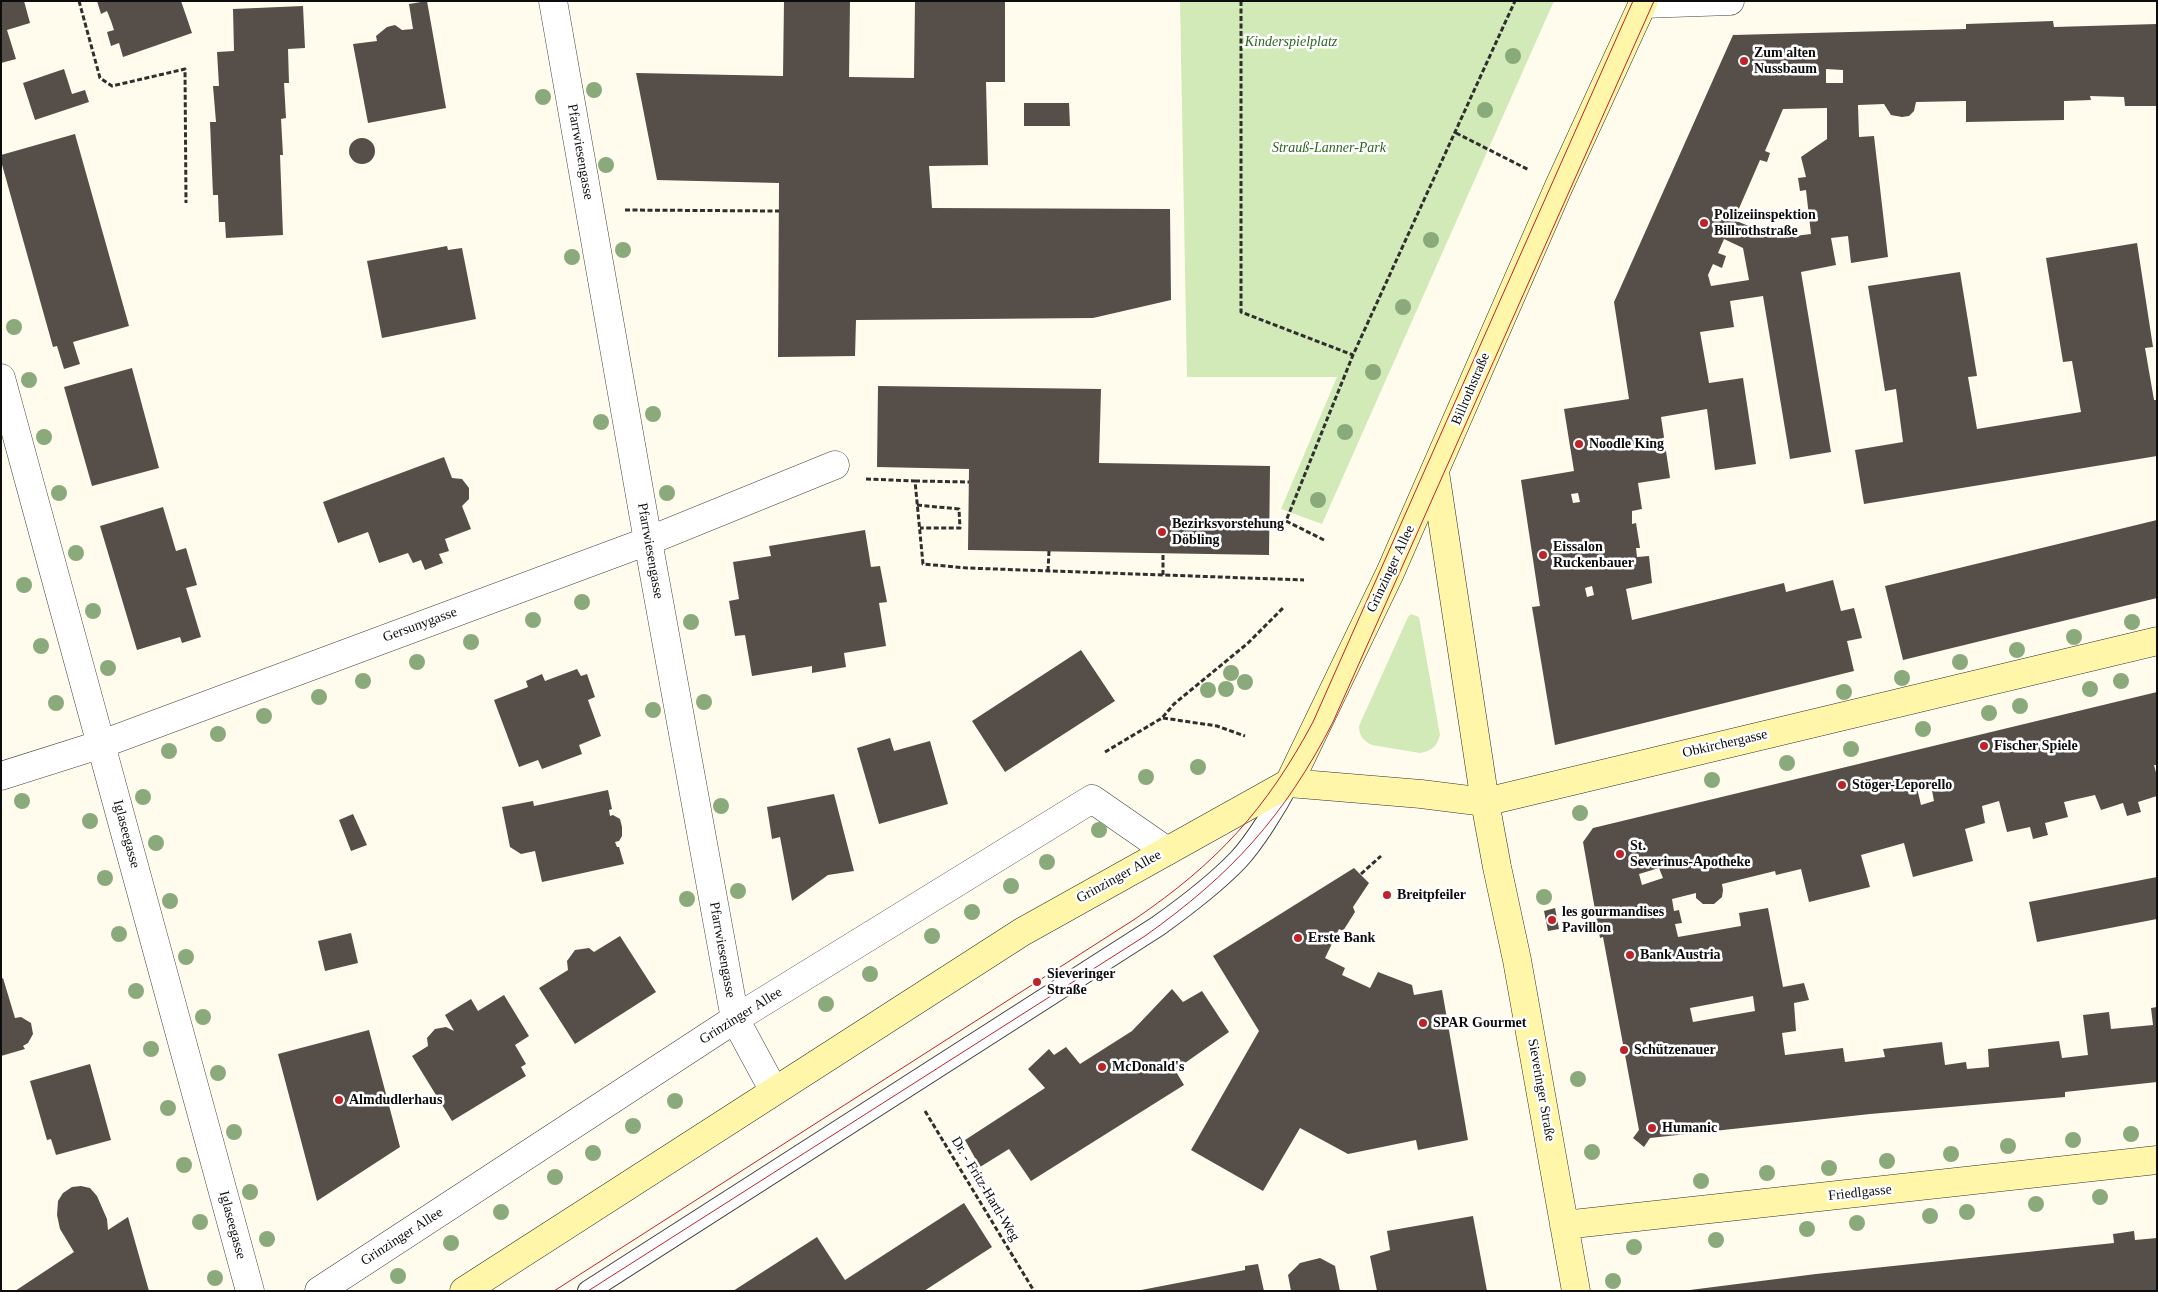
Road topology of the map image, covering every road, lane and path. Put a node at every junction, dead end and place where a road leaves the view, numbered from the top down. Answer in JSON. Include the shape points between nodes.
{"nodes":[{"id":1,"x":79,"y":1,"type":"edge"},
{"id":2,"x":553,"y":1,"type":"edge"},
{"id":3,"x":1242,"y":1,"type":"edge"},
{"id":4,"x":1515,"y":1,"type":"edge"},
{"id":5,"x":1730,"y":1,"type":"edge"},
{"id":6,"x":1643,"y":3,"type":"edge"},
{"id":7,"x":1456,"y":133,"type":"junction"},
{"id":8,"x":1559,"y":186,"type":"junction"},
{"id":9,"x":186,"y":203,"type":"dead end"},
{"id":10,"x":590,"y":210,"type":"junction"},
{"id":11,"x":779,"y":211,"type":"dead end"},
{"id":12,"x":1354,"y":355,"type":"junction"},
{"id":13,"x":1,"y":378,"type":"edge"},
{"id":14,"x":835,"y":465,"type":"joint"},
{"id":15,"x":1434,"y":472,"type":"junction"},
{"id":16,"x":915,"y":481,"type":"junction"},
{"id":17,"x":969,"y":482,"type":"dead end"},
{"id":18,"x":917,"y":505,"type":"junction"},
{"id":19,"x":920,"y":528,"type":"junction"},
{"id":20,"x":1324,"y":540,"type":"dead end"},
{"id":21,"x":648,"y":541,"type":"junction"},
{"id":22,"x":1049,"y":551,"type":"dead end"},
{"id":23,"x":1163,"y":553,"type":"dead end"},
{"id":24,"x":1048,"y":571,"type":"junction"},
{"id":25,"x":1163,"y":575,"type":"junction"},
{"id":26,"x":1304,"y":580,"type":"dead end"},
{"id":27,"x":1284,"y":607,"type":"dead end"},
{"id":28,"x":2157,"y":641,"type":"edge"},
{"id":29,"x":1162,"y":718,"type":"junction"},
{"id":30,"x":1245,"y":736,"type":"dead end"},
{"id":31,"x":102,"y":744,"type":"junction"},
{"id":32,"x":1105,"y":752,"type":"dead end"},
{"id":33,"x":1,"y":776,"type":"edge"},
{"id":34,"x":1289,"y":783,"type":"junction"},
{"id":35,"x":1485,"y":802,"type":"junction"},
{"id":36,"x":1167,"y":851,"type":"junction"},
{"id":37,"x":1381,"y":856,"type":"dead end"},
{"id":38,"x":1361,"y":874,"type":"dead end"},
{"id":39,"x":735,"y":1019,"type":"junction"},
{"id":40,"x":774,"y":1091,"type":"junction"},
{"id":41,"x":922,"y":1106,"type":"dead end"},
{"id":42,"x":2157,"y":1160,"type":"edge"},
{"id":43,"x":1564,"y":1225,"type":"junction"},
{"id":44,"x":250,"y":1291,"type":"edge"},
{"id":45,"x":319,"y":1291,"type":"edge"},
{"id":46,"x":464,"y":1291,"type":"edge"},
{"id":47,"x":588,"y":1291,"type":"edge"},
{"id":48,"x":1034,"y":1291,"type":"edge"},
{"id":49,"x":1576,"y":1291,"type":"edge"}],
"edges":[{"from":1,"to":9,"type":"path","via":[[100,78],[112,86],[185,70]]},
{"from":2,"to":10,"type":"street","name":"Pfarrwiesengasse"},
{"from":3,"to":12,"type":"path","via":[[1241,312]]},
{"from":4,"to":7,"type":"path"},
{"from":5,"to":6,"type":"street"},
{"from":6,"to":8,"type":"street","name":"Billrothstraße"},
{"from":7,"to":8,"type":"path"},
{"from":7,"to":12,"type":"path"},
{"from":8,"to":15,"type":"street","name":"Billrothstraße"},
{"from":10,"to":11,"type":"path"},
{"from":10,"to":21,"type":"street","name":"Pfarrwiesengasse"},
{"from":12,"to":20,"type":"path","via":[[1286,521]]},
{"from":13,"to":31,"type":"street","name":"Iglaseegasse"},
{"from":14,"to":16,"type":"path","via":[[869,480]]},
{"from":14,"to":21,"type":"street","name":"Gersunygasse"},
{"from":15,"to":34,"type":"street","name":"Grinzinger Allee"},
{"from":15,"to":35,"type":"street"},
{"from":16,"to":17,"type":"path"},
{"from":16,"to":18,"type":"path"},
{"from":18,"to":19,"type":"path"},
{"from":18,"to":19,"type":"path","via":[[959,509],[960,528]]},
{"from":19,"to":24,"type":"path","via":[[923,564]]},
{"from":21,"to":31,"type":"street","name":"Gersunygasse"},
{"from":21,"to":39,"type":"street","name":"Pfarrwiesengasse"},
{"from":22,"to":24,"type":"path"},
{"from":23,"to":25,"type":"path"},
{"from":24,"to":25,"type":"path"},
{"from":25,"to":26,"type":"path"},
{"from":27,"to":29,"type":"path"},
{"from":28,"to":35,"type":"street","name":"Obkirchergasse"},
{"from":29,"to":30,"type":"path","via":[[1217,726]]},
{"from":29,"to":32,"type":"path"},
{"from":31,"to":33,"type":"street","name":"Gersunygasse"},
{"from":31,"to":44,"type":"street","name":"Iglaseegasse"},
{"from":34,"to":35,"type":"street","name":"Obkirchergasse"},
{"from":34,"to":36,"type":"street","name":"Grinzinger Allee"},
{"from":34,"to":47,"type":"lane","via":[[1240,858],[1158,926]]},
{"from":35,"to":43,"type":"street","name":"Sieveringer Straße"},
{"from":36,"to":39,"type":"street","name":"Grinzinger Allee","via":[[1092,799]]},
{"from":36,"to":40,"type":"street","name":"Grinzinger Allee","via":[[1022,932]]},
{"from":37,"to":38,"type":"path"},
{"from":39,"to":40,"type":"street","name":"Pfarrwiesengasse"},
{"from":39,"to":45,"type":"street","name":"Grinzinger Allee"},
{"from":40,"to":46,"type":"street","name":"Grinzinger Allee"},
{"from":41,"to":48,"type":"path","name":"Dr. - Fritz-Hartl-Weg"},
{"from":42,"to":43,"type":"street","name":"Friedlgasse"},
{"from":43,"to":49,"type":"street","name":"Sieveringer Straße"}]}
